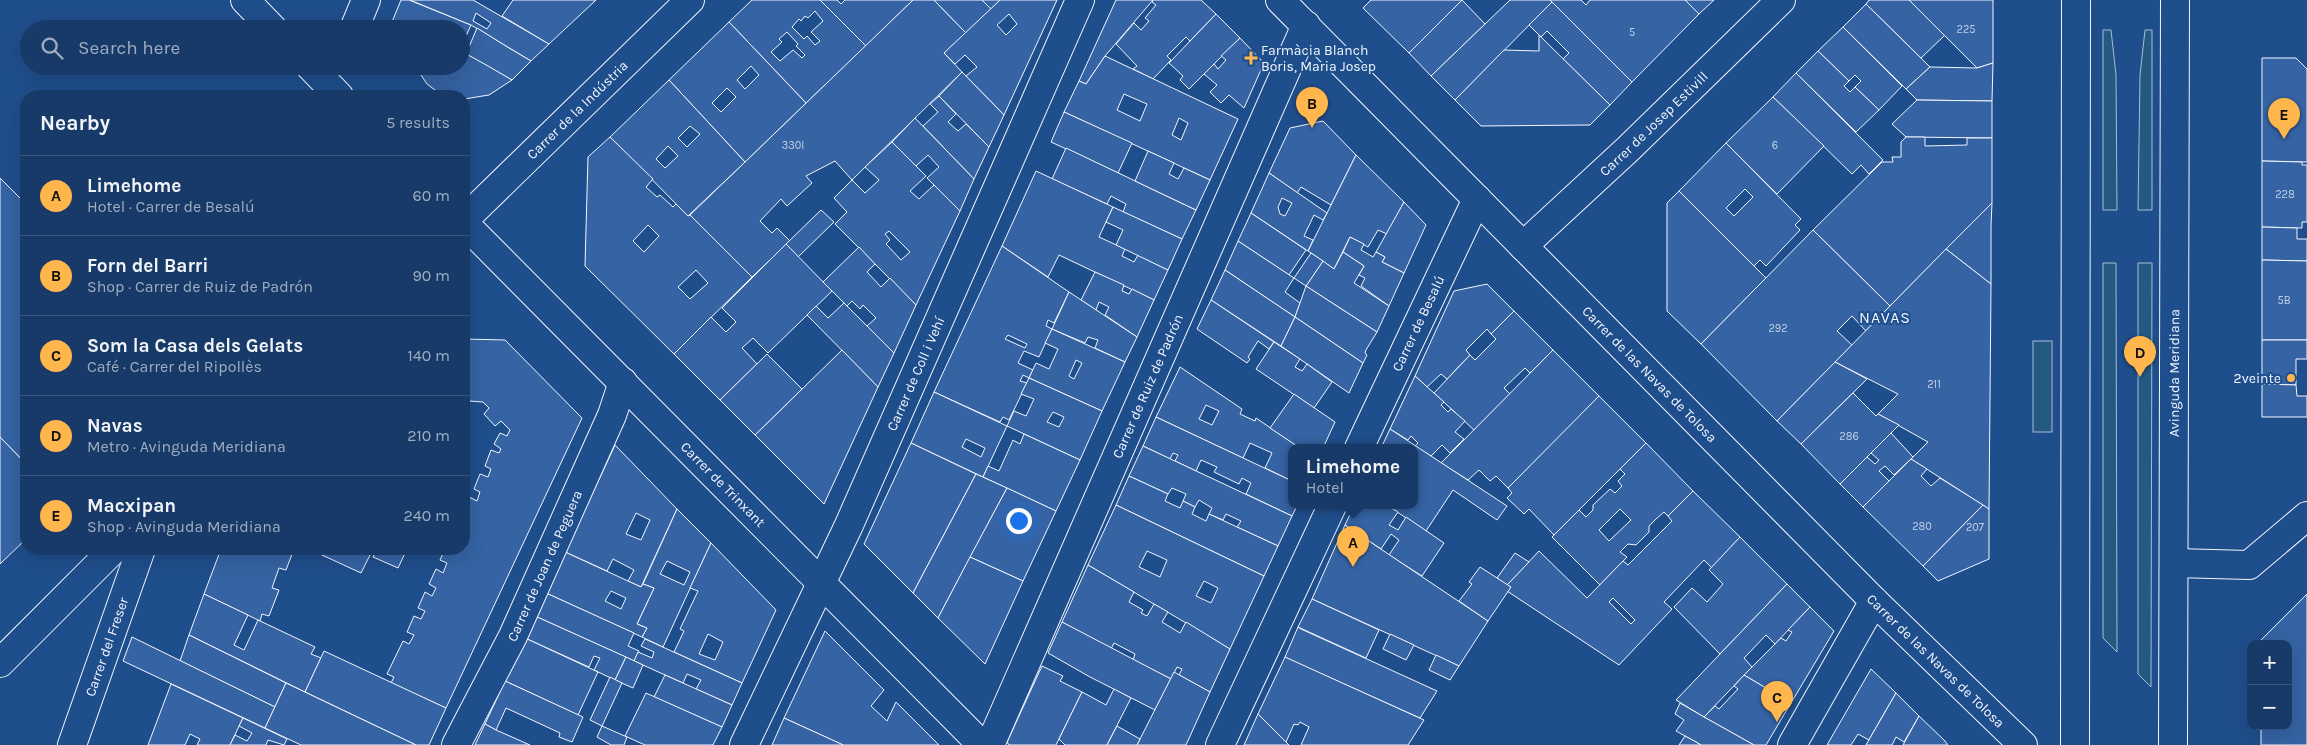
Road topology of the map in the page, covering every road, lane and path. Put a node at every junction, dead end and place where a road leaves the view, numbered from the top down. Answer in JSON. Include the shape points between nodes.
{"nodes":[{"id":1,"x":245,"y":0,"type":"edge"},
{"id":2,"x":366,"y":0,"type":"edge"},
{"id":3,"x":690,"y":0,"type":"edge"},
{"id":4,"x":1080,"y":0,"type":"edge"},
{"id":5,"x":1280,"y":0,"type":"edge"},
{"id":6,"x":1781,"y":0,"type":"edge"},
{"id":7,"x":2076,"y":0,"type":"edge"},
{"id":8,"x":2175,"y":0,"type":"edge"},
{"id":9,"x":264,"y":20,"type":"edge"},
{"id":10,"x":358,"y":20,"type":"edge"},
{"id":11,"x":1306,"y":25,"type":"junction"},
{"id":12,"x":324,"y":75,"type":"edge"},
{"id":13,"x":336,"y":83,"type":"edge"},
{"id":14,"x":1477,"y":199,"type":"junction"},
{"id":15,"x":470,"y":215,"type":"edge"},
{"id":16,"x":470,"y":227,"type":"edge"},
{"id":17,"x":1523,"y":246,"type":"junction"},
{"id":18,"x":623,"y":382,"type":"junction"},
{"id":19,"x":1361,"y":444,"type":"edge"},
{"id":20,"x":1331,"y":509,"type":"edge"},
{"id":21,"x":2307,"y":516,"type":"edge"},
{"id":22,"x":108,"y":555,"type":"edge"},
{"id":23,"x":139,"y":555,"type":"edge"},
{"id":24,"x":2175,"y":563,"type":"junction"},
{"id":25,"x":822,"y":584,"type":"junction"},
{"id":26,"x":1874,"y":601,"type":"junction"},
{"id":27,"x":0,"y":663,"type":"edge"},
{"id":28,"x":72,"y":745,"type":"edge"},
{"id":29,"x":456,"y":745,"type":"edge"},
{"id":30,"x":744,"y":745,"type":"edge"},
{"id":31,"x":982,"y":745,"type":"edge"},
{"id":32,"x":990,"y":745,"type":"edge"},
{"id":33,"x":1220,"y":745,"type":"edge"},
{"id":34,"x":1792,"y":745,"type":"edge"},
{"id":35,"x":2023,"y":745,"type":"edge"},
{"id":36,"x":2076,"y":745,"type":"edge"},
{"id":37,"x":2173,"y":745,"type":"edge"}],
"edges":[{"from":1,"to":9,"type":"street"},
{"from":2,"to":10,"type":"street"},
{"from":3,"to":15,"type":"street","name":"Carrer de la Indústria"},
{"from":4,"to":25,"type":"street","name":"Carrer de Coll i Vehí"},
{"from":5,"to":11,"type":"street","name":"Carrer de las Navas de Tolosa"},
{"from":6,"to":17,"type":"street","name":"Carrer de Josep Estivill","via":[[1628,150]]},
{"from":7,"to":36,"type":"street"},
{"from":8,"to":24,"type":"street","name":"Avinguda Meridiana"},
{"from":11,"to":14,"type":"street","name":"Carrer de las Navas de Tolosa"},
{"from":11,"to":32,"type":"street","name":"Carrer de Ruiz de Padrón"},
{"from":12,"to":13,"type":"street"},
{"from":14,"to":17,"type":"street","name":"Carrer de las Navas de Tolosa"},
{"from":14,"to":19,"type":"street","name":"Carrer de Besalú"},
{"from":16,"to":18,"type":"street","name":"Carrer de Trinxant"},
{"from":17,"to":26,"type":"street","name":"Carrer de las Navas de Tolosa"},
{"from":18,"to":25,"type":"street","name":"Carrer de Trinxant"},
{"from":18,"to":29,"type":"street","name":"Carrer de Joan de Peguera","via":[[612,414],[513,636]]},
{"from":20,"to":33,"type":"street"},
{"from":21,"to":24,"type":"street","via":[[2249,565]]},
{"from":22,"to":27,"type":"street"},
{"from":23,"to":28,"type":"street","name":"Carrer del Freser"},
{"from":24,"to":37,"type":"street","name":"Avinguda Meridiana"},
{"from":25,"to":30,"type":"street","name":"Carrer de Coll i Vehí"},
{"from":25,"to":31,"type":"street","name":"Carrer de Trinxant"},
{"from":26,"to":34,"type":"street"},
{"from":26,"to":35,"type":"street","name":"Carrer de las Navas de Tolosa"}]}
